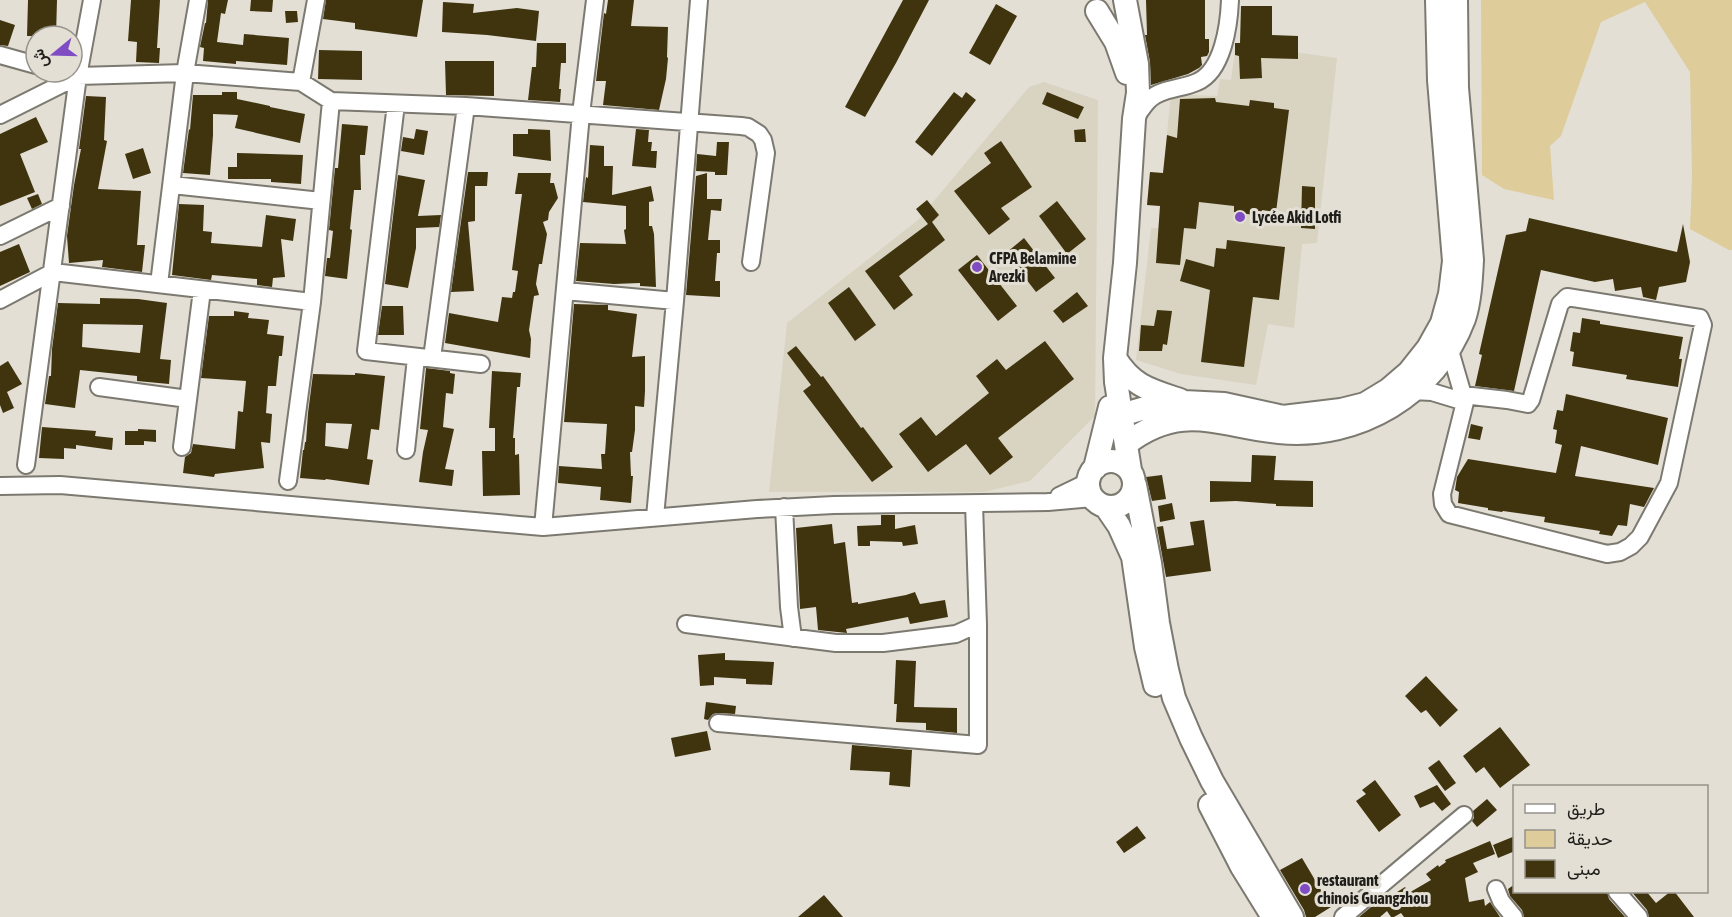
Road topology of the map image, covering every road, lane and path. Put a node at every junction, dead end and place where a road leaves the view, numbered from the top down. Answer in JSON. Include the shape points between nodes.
{"nodes":[{"id":1,"x":92,"y":0,"type":"edge"},
{"id":2,"x":198,"y":0,"type":"edge"},
{"id":3,"x":316,"y":0,"type":"edge"},
{"id":4,"x":595,"y":0,"type":"edge"},
{"id":5,"x":699,"y":0,"type":"edge"},
{"id":6,"x":1123,"y":0,"type":"edge"},
{"id":7,"x":1230,"y":0,"type":"edge"},
{"id":8,"x":1437,"y":0,"type":"edge"},
{"id":9,"x":1456,"y":0,"type":"edge"},
{"id":10,"x":1093,"y":5,"type":"edge"},
{"id":11,"x":84,"y":27,"type":"edge"},
{"id":12,"x":0,"y":55,"type":"edge"},
{"id":13,"x":24,"y":62,"type":"edge"},
{"id":14,"x":185,"y":73,"type":"junction"},
{"id":15,"x":84,"y":74,"type":"edge"},
{"id":16,"x":301,"y":81,"type":"junction"},
{"id":17,"x":53,"y":84,"type":"edge"},
{"id":18,"x":69,"y":84,"type":"edge"},
{"id":19,"x":331,"y":101,"type":"junction"},
{"id":20,"x":396,"y":104,"type":"junction"},
{"id":21,"x":466,"y":106,"type":"junction"},
{"id":22,"x":581,"y":114,"type":"junction"},
{"id":23,"x":0,"y":115,"type":"edge"},
{"id":24,"x":1134,"y":119,"type":"junction"},
{"id":25,"x":688,"y":121,"type":"junction"},
{"id":26,"x":172,"y":185,"type":"junction"},
{"id":27,"x":321,"y":201,"type":"junction"},
{"id":28,"x":62,"y":206,"type":"junction"},
{"id":29,"x":0,"y":236,"type":"edge"},
{"id":30,"x":751,"y":262,"type":"dead end"},
{"id":31,"x":53,"y":272,"type":"junction"},
{"id":32,"x":159,"y":284,"type":"junction"},
{"id":33,"x":202,"y":290,"type":"junction"},
{"id":34,"x":565,"y":291,"type":"junction"},
{"id":35,"x":0,"y":300,"type":"edge"},
{"id":36,"x":675,"y":301,"type":"junction"},
{"id":37,"x":312,"y":303,"type":"junction"},
{"id":38,"x":1449,"y":347,"type":"junction"},
{"id":39,"x":424,"y":358,"type":"junction"},
{"id":40,"x":1114,"y":358,"type":"junction"},
{"id":41,"x":481,"y":364,"type":"dead end"},
{"id":42,"x":99,"y":387,"type":"dead end"},
{"id":43,"x":1412,"y":391,"type":"junction"},
{"id":44,"x":188,"y":399,"type":"junction"},
{"id":45,"x":1464,"y":399,"type":"junction"},
{"id":46,"x":1184,"y":402,"type":"junction"},
{"id":47,"x":1114,"y":418,"type":"junction"},
{"id":48,"x":1126,"y":444,"type":"junction"},
{"id":49,"x":182,"y":447,"type":"dead end"},
{"id":50,"x":406,"y":450,"type":"dead end"},
{"id":51,"x":26,"y":465,"type":"dead end"},
{"id":52,"x":1132,"y":478,"type":"junction"},
{"id":53,"x":288,"y":481,"type":"dead end"},
{"id":54,"x":0,"y":486,"type":"edge"},
{"id":55,"x":1095,"y":489,"type":"junction"},
{"id":56,"x":974,"y":504,"type":"junction"},
{"id":57,"x":784,"y":507,"type":"junction"},
{"id":58,"x":655,"y":517,"type":"junction"},
{"id":59,"x":543,"y":527,"type":"junction"},
{"id":60,"x":686,"y":624,"type":"dead end"},
{"id":61,"x":978,"y":624,"type":"junction"},
{"id":62,"x":793,"y":638,"type":"junction"},
{"id":63,"x":718,"y":723,"type":"dead end"},
{"id":64,"x":1464,"y":815,"type":"dead end"},
{"id":65,"x":1496,"y":890,"type":"dead end"},
{"id":66,"x":1619,"y":893,"type":"edge"},
{"id":67,"x":1273,"y":917,"type":"edge"},
{"id":68,"x":1292,"y":917,"type":"edge"},
{"id":69,"x":1343,"y":917,"type":"edge"},
{"id":70,"x":1514,"y":917,"type":"edge"},
{"id":71,"x":1639,"y":917,"type":"edge"}],
"edges":[{"from":1,"to":11,"type":"street"},
{"from":2,"to":14,"type":"street"},
{"from":3,"to":16,"type":"street"},
{"from":4,"to":22,"type":"street"},
{"from":5,"to":25,"type":"street"},
{"from":6,"to":10,"type":"main road","via":[[1111,11],[1104,12]]},
{"from":6,"to":24,"type":"main road","via":[[1137,64]]},
{"from":7,"to":24,"type":"street","via":[[1222,49],[1211,73],[1198,82],[1150,99]]},
{"from":8,"to":46,"type":"main road","via":[[1439,81],[1454,261],[1442,323],[1428,348],[1388,390],[1365,404],[1341,410],[1283,417],[1224,404]]},
{"from":9,"to":38,"type":"main road","via":[[1457,88],[1472,260],[1464,317]]},
{"from":10,"to":24,"type":"main road","via":[[1124,62]]},
{"from":12,"to":13,"type":"street"},
{"from":14,"to":15,"type":"street"},
{"from":14,"to":16,"type":"street"},
{"from":14,"to":26,"type":"street"},
{"from":16,"to":19,"type":"street"},
{"from":17,"to":23,"type":"street"},
{"from":18,"to":28,"type":"street"},
{"from":19,"to":20,"type":"street"},
{"from":19,"to":27,"type":"street"},
{"from":20,"to":21,"type":"street"},
{"from":20,"to":39,"type":"street","via":[[366,351]]},
{"from":21,"to":22,"type":"street"},
{"from":21,"to":39,"type":"street"},
{"from":22,"to":25,"type":"street"},
{"from":22,"to":34,"type":"street"},
{"from":24,"to":40,"type":"main road","via":[[1125,263]]},
{"from":25,"to":30,"type":"street","via":[[748,128],[763,140],[766,153]]},
{"from":25,"to":36,"type":"street"},
{"from":26,"to":27,"type":"street"},
{"from":26,"to":32,"type":"street"},
{"from":27,"to":37,"type":"street"},
{"from":28,"to":29,"type":"street"},
{"from":28,"to":31,"type":"street"},
{"from":31,"to":32,"type":"street"},
{"from":31,"to":35,"type":"street"},
{"from":31,"to":51,"type":"street"},
{"from":32,"to":33,"type":"street"},
{"from":33,"to":37,"type":"street"},
{"from":33,"to":44,"type":"street"},
{"from":34,"to":36,"type":"street"},
{"from":34,"to":59,"type":"street"},
{"from":36,"to":58,"type":"street"},
{"from":37,"to":53,"type":"street"},
{"from":38,"to":43,"type":"main road"},
{"from":38,"to":45,"type":"street"},
{"from":39,"to":41,"type":"street"},
{"from":39,"to":50,"type":"street"},
{"from":40,"to":46,"type":"main road","via":[[1133,381]]},
{"from":40,"to":47,"type":"main road"},
{"from":42,"to":44,"type":"street"},
{"from":43,"to":45,"type":"street"},
{"from":43,"to":48,"type":"main road","via":[[1373,418],[1346,427],[1280,433],[1185,418],[1156,425]]},
{"from":44,"to":49,"type":"street"},
{"from":45,"to":45,"type":"street","via":[[1498,398],[1528,404],[1560,304],[1567,297],[1700,318],[1703,325],[1669,483],[1640,537],[1620,552],[1607,554],[1449,514],[1442,494]]},
{"from":46,"to":47,"type":"main road"},
{"from":47,"to":48,"type":"main road"},
{"from":47,"to":55,"type":"main road"},
{"from":48,"to":52,"type":"main road"},
{"from":52,"to":55,"type":"main road","via":[[1133,493],[1122,505],[1114,507]]},
{"from":52,"to":55,"type":"main road","via":[[1125,465],[1117,461],[1101,463]]},
{"from":52,"to":68,"type":"main road","via":[[1174,698],[1212,781]]},
{"from":54,"to":59,"type":"street","via":[[60,485]]},
{"from":55,"to":56,"type":"street","via":[[1048,502]]},
{"from":55,"to":67,"type":"main road","via":[[1119,526],[1133,558],[1146,647],[1160,701],[1242,867]]},
{"from":56,"to":57,"type":"street"},
{"from":56,"to":61,"type":"street"},
{"from":57,"to":58,"type":"street"},
{"from":57,"to":62,"type":"street"},
{"from":58,"to":59,"type":"street"},
{"from":60,"to":62,"type":"street"},
{"from":61,"to":62,"type":"street","via":[[956,634],[883,643]]},
{"from":61,"to":63,"type":"street","via":[[978,745]]},
{"from":64,"to":69,"type":"street"},
{"from":65,"to":70,"type":"street"},
{"from":66,"to":71,"type":"street"}]}
